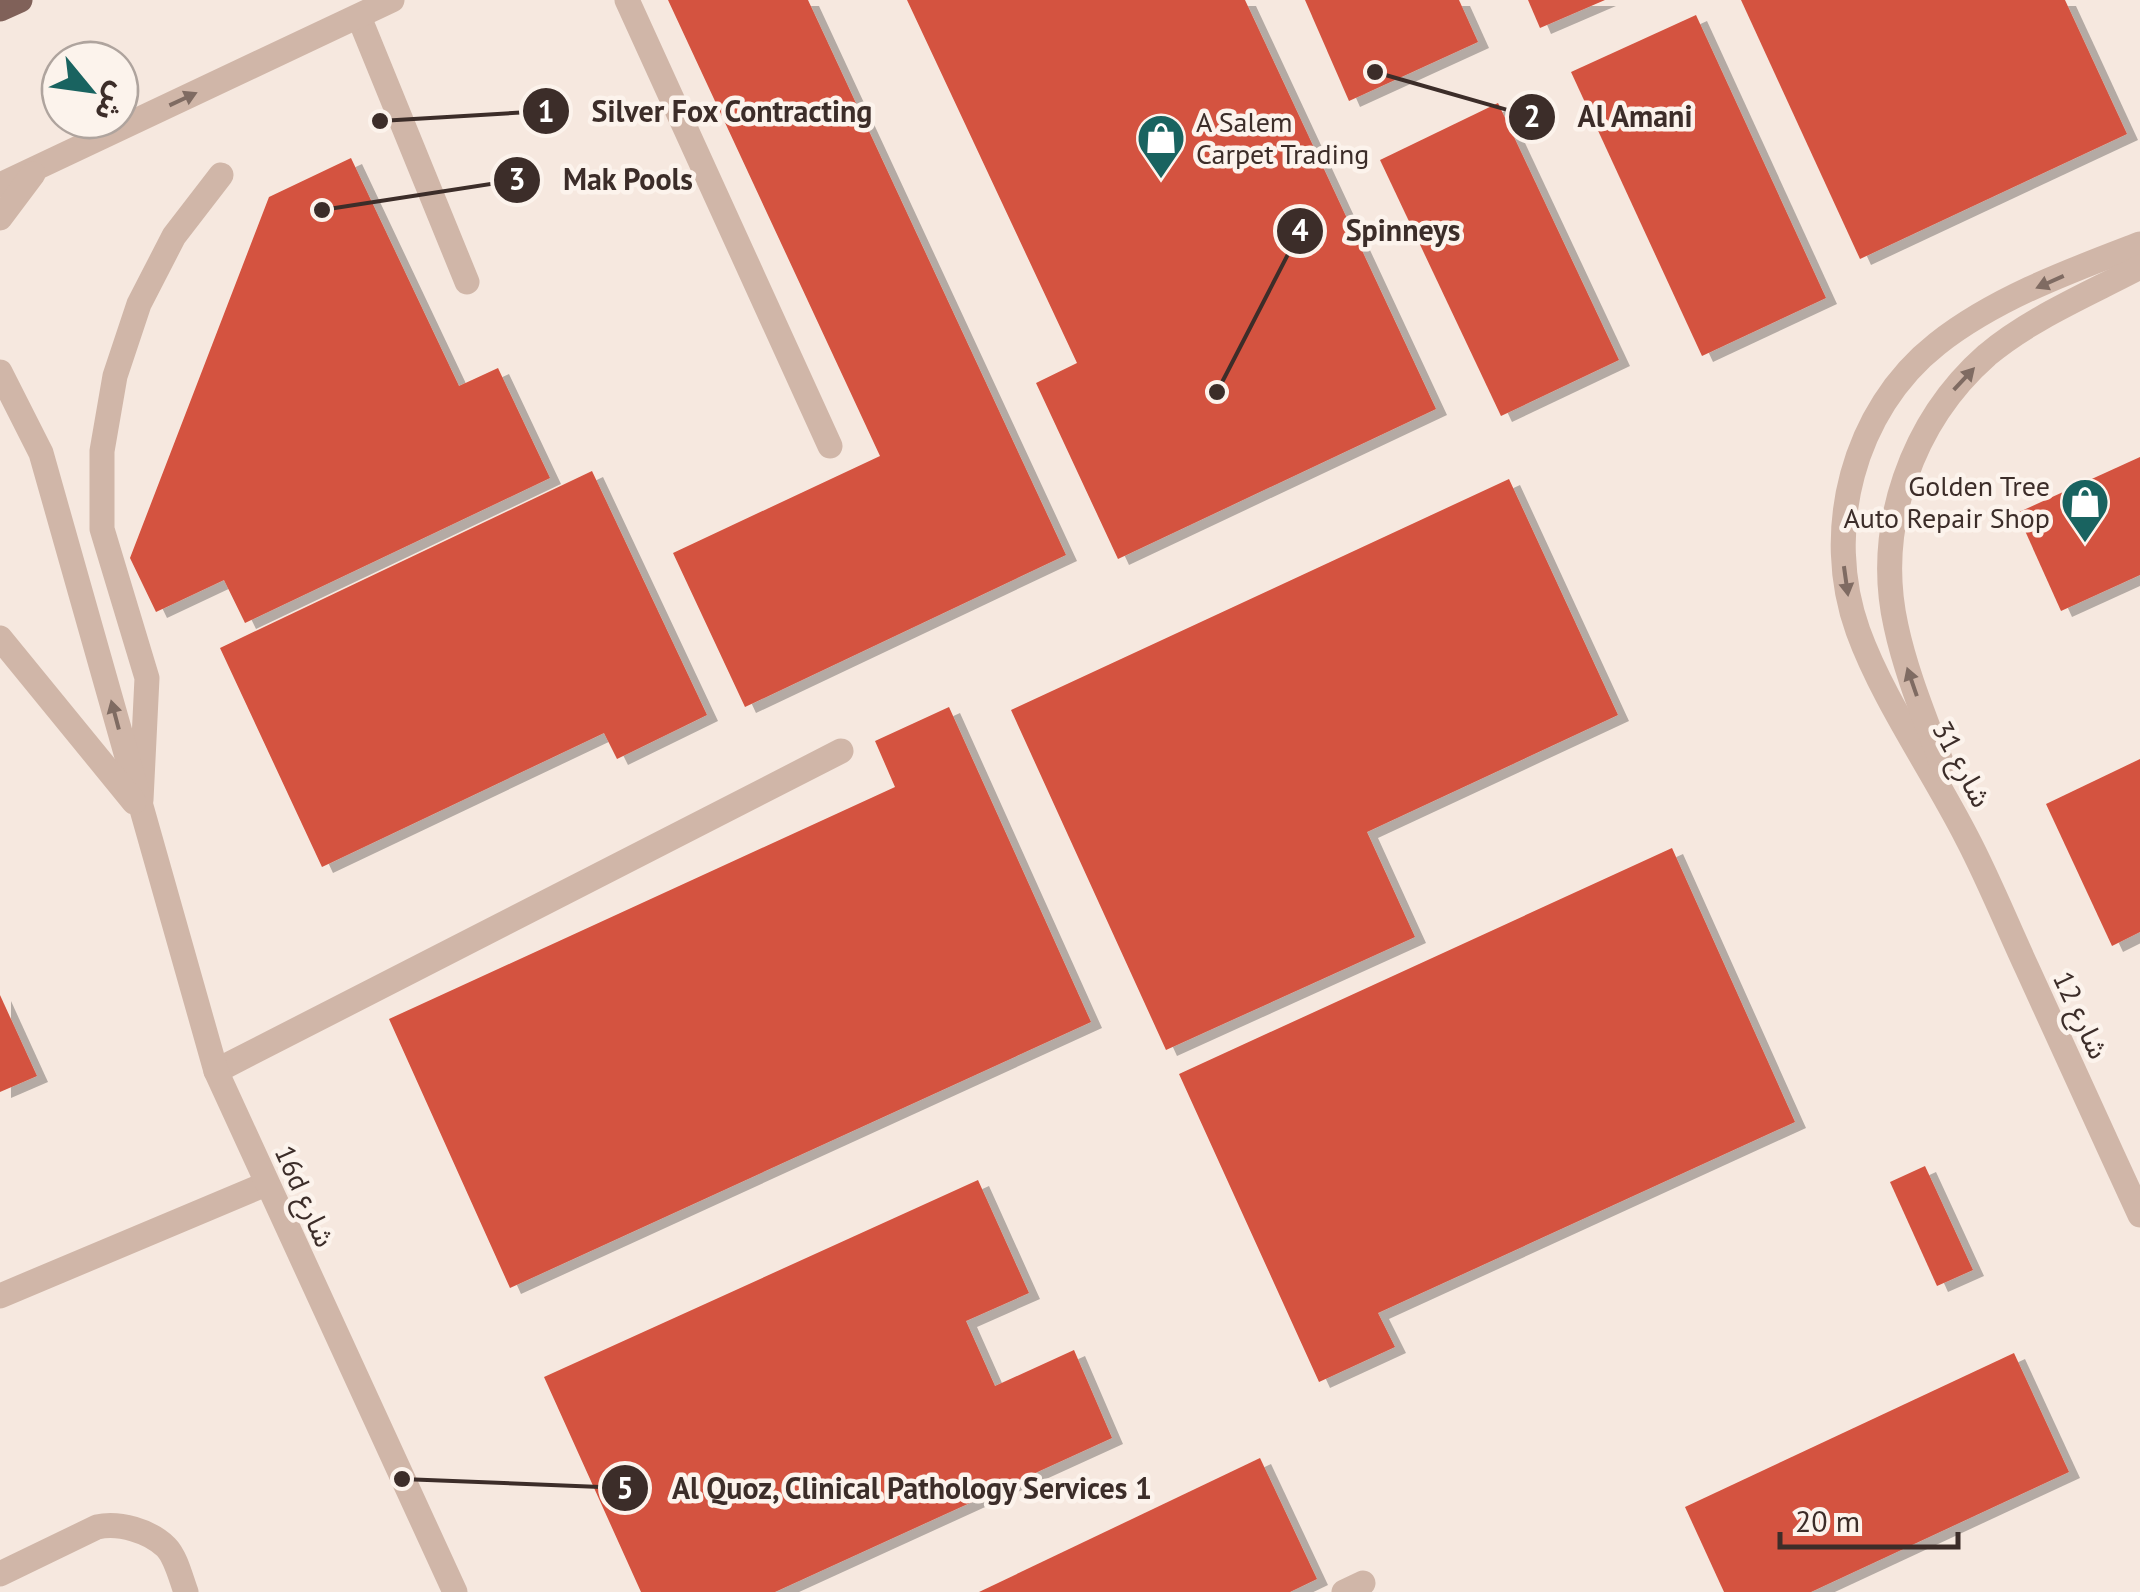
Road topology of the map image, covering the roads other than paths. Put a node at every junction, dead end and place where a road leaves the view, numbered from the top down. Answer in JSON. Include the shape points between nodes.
{"nodes":[{"id":1,"x":20,"y":0,"type":"edge"},
{"id":2,"x":392,"y":0,"type":"edge"},
{"id":3,"x":628,"y":0,"type":"edge"},
{"id":4,"x":0,"y":9,"type":"edge"},
{"id":5,"x":359,"y":16,"type":"junction"},
{"id":6,"x":42,"y":165,"type":"junction"},
{"id":7,"x":220,"y":175,"type":"dead end"},
{"id":8,"x":0,"y":185,"type":"edge"},
{"id":9,"x":0,"y":218,"type":"edge"},
{"id":10,"x":2140,"y":244,"type":"edge"},
{"id":11,"x":2140,"y":267,"type":"edge"},
{"id":12,"x":467,"y":282,"type":"dead end"},
{"id":13,"x":0,"y":372,"type":"edge"},
{"id":14,"x":9,"y":406,"type":"edge"},
{"id":15,"x":830,"y":446,"type":"dead end"},
{"id":16,"x":0,"y":638,"type":"edge"},
{"id":17,"x":841,"y":751,"type":"dead end"},
{"id":18,"x":140,"y":810,"type":"junction"},
{"id":19,"x":1968,"y":840,"type":"junction"},
{"id":20,"x":216,"y":1071,"type":"junction"},
{"id":21,"x":266,"y":1184,"type":"junction"},
{"id":22,"x":2140,"y":1216,"type":"edge"},
{"id":23,"x":0,"y":1296,"type":"edge"},
{"id":24,"x":0,"y":1574,"type":"edge"},
{"id":25,"x":0,"y":1583,"type":"edge"},
{"id":26,"x":4,"y":1592,"type":"edge"},
{"id":27,"x":186,"y":1592,"type":"edge"},
{"id":28,"x":454,"y":1592,"type":"edge"}],
"edges":[{"from":1,"to":4,"type":"main road"},
{"from":2,"to":5,"type":"street"},
{"from":3,"to":15,"type":"street"},
{"from":6,"to":5,"type":"street","one_way":true},
{"from":5,"to":12,"type":"street"},
{"from":6,"to":8,"type":"street"},
{"from":6,"to":9,"type":"street"},
{"from":7,"to":18,"type":"street","via":[[174,236],[139,304],[115,376],[102,451],[102,528],[148,678]]},
{"from":10,"to":19,"type":"street","name":"شارع 31","one_way":true,"via":[[2004,303],[1936,344],[1884,403],[1852,476],[1843,553],[1858,631]]},
{"from":19,"to":11,"type":"street","name":"شارع 31","one_way":true,"via":[[1895,623],[1891,537],[1899,496],[1913,456],[1958,383],[2024,329]]},
{"from":13,"to":14,"type":"street","name":"16d شارع"},
{"from":18,"to":14,"type":"street","name":"16d شارع","one_way":true,"via":[[41,453]]},
{"from":16,"to":18,"type":"street","name":"16d شارع"},
{"from":17,"to":20,"type":"street"},
{"from":18,"to":20,"type":"street","name":"16d شارع"},
{"from":19,"to":22,"type":"street","name":"شارع 12"},
{"from":20,"to":21,"type":"street","name":"16d شارع"},
{"from":21,"to":23,"type":"street"},
{"from":21,"to":28,"type":"street","name":"16d شارع"},
{"from":24,"to":27,"type":"street","via":[[112,1524],[167,1548]]},
{"from":25,"to":26,"type":"street"}]}
